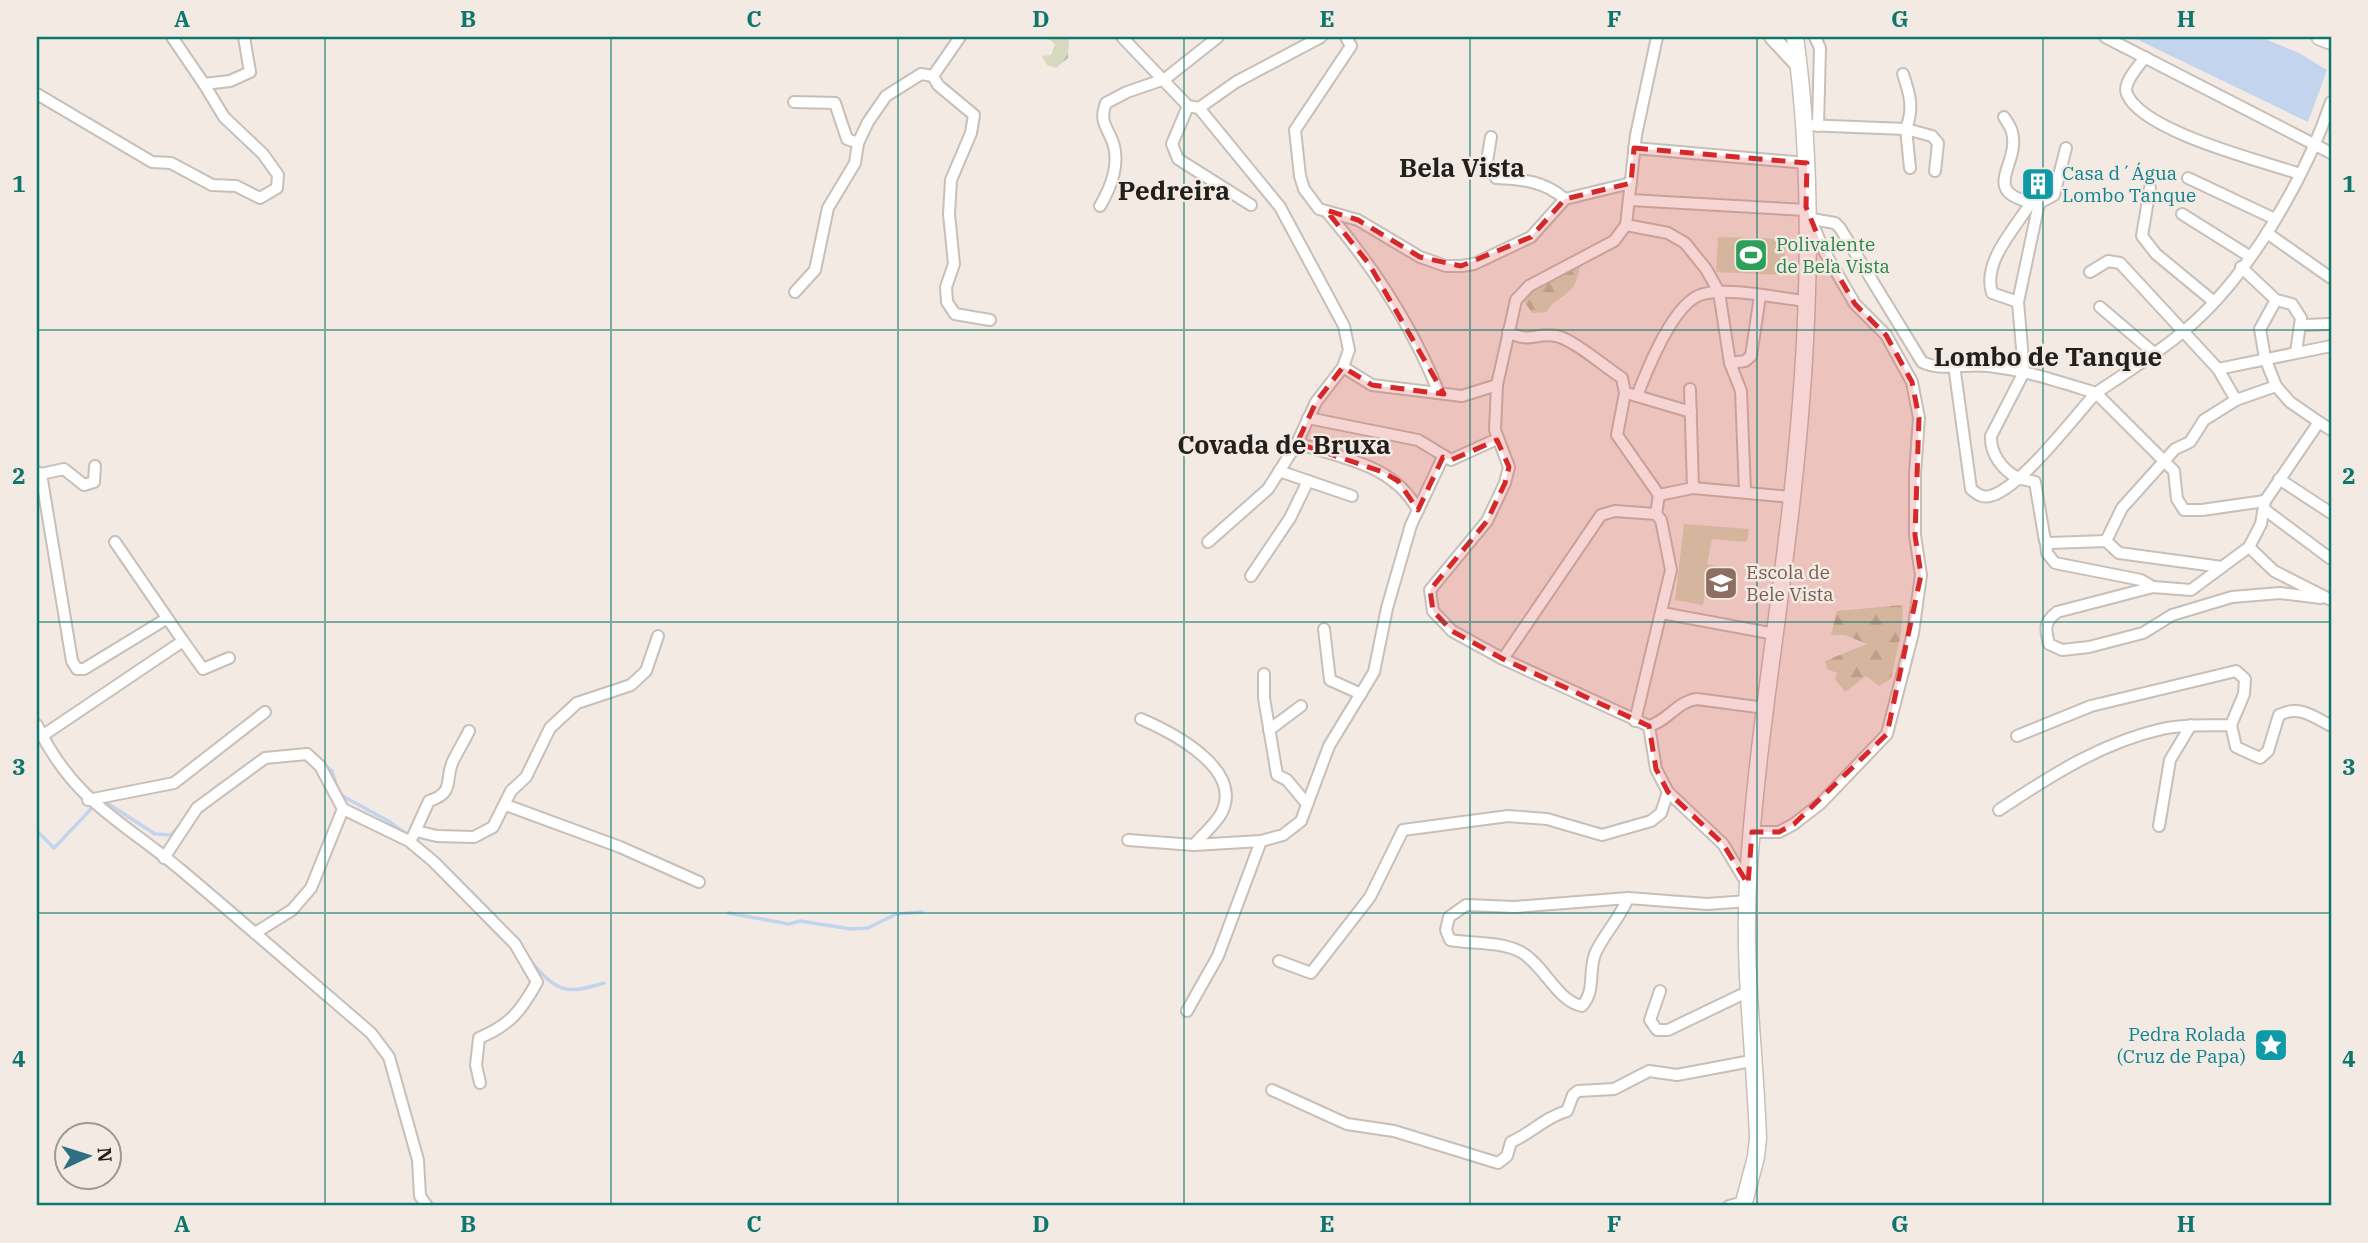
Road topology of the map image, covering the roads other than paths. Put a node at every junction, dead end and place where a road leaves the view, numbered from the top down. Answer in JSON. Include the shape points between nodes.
{"nodes":[{"id":1,"x":172,"y":37,"type":"edge"},
{"id":2,"x":244,"y":37,"type":"edge"},
{"id":3,"x":960,"y":37,"type":"edge"},
{"id":4,"x":1122,"y":37,"type":"edge"},
{"id":5,"x":1218,"y":37,"type":"edge"},
{"id":6,"x":1321,"y":37,"type":"edge"},
{"id":7,"x":1657,"y":37,"type":"edge"},
{"id":8,"x":1772,"y":37,"type":"edge"},
{"id":9,"x":1795,"y":37,"type":"edge"},
{"id":10,"x":1827,"y":37,"type":"edge"},
{"id":11,"x":2105,"y":37,"type":"edge"},
{"id":12,"x":2320,"y":37,"type":"edge"},
{"id":13,"x":1351,"y":40,"type":"edge"},
{"id":14,"x":2331,"y":41,"type":"edge"},
{"id":15,"x":1817,"y":42,"type":"edge"},
{"id":16,"x":2145,"y":57,"type":"junction"},
{"id":17,"x":1799,"y":66,"type":"junction"},
{"id":18,"x":1903,"y":74,"type":"dead end"},
{"id":19,"x":933,"y":76,"type":"junction"},
{"id":20,"x":1165,"y":79,"type":"junction"},
{"id":21,"x":204,"y":84,"type":"junction"},
{"id":22,"x":37,"y":94,"type":"edge"},
{"id":23,"x":794,"y":102,"type":"dead end"},
{"id":24,"x":2331,"y":102,"type":"edge"},
{"id":25,"x":1193,"y":107,"type":"junction"},
{"id":26,"x":2004,"y":117,"type":"dead end"},
{"id":27,"x":1811,"y":126,"type":"junction"},
{"id":28,"x":1906,"y":129,"type":"junction"},
{"id":29,"x":1491,"y":137,"type":"dead end"},
{"id":30,"x":858,"y":143,"type":"junction"},
{"id":31,"x":2317,"y":144,"type":"junction"},
{"id":32,"x":1634,"y":148,"type":"junction"},
{"id":33,"x":2066,"y":148,"type":"dead end"},
{"id":34,"x":2331,"y":153,"type":"edge"},
{"id":35,"x":1807,"y":163,"type":"junction"},
{"id":36,"x":1910,"y":168,"type":"dead end"},
{"id":37,"x":1935,"y":171,"type":"dead end"},
{"id":38,"x":2300,"y":174,"type":"junction"},
{"id":39,"x":2188,"y":178,"type":"dead end"},
{"id":40,"x":1631,"y":183,"type":"junction"},
{"id":41,"x":2150,"y":188,"type":"dead end"},
{"id":42,"x":1565,"y":198,"type":"junction"},
{"id":43,"x":1630,"y":200,"type":"junction"},
{"id":44,"x":2035,"y":203,"type":"junction"},
{"id":45,"x":1100,"y":205,"type":"dead end"},
{"id":46,"x":1251,"y":205,"type":"dead end"},
{"id":47,"x":1326,"y":210,"type":"junction"},
{"id":48,"x":2182,"y":214,"type":"dead end"},
{"id":49,"x":1808,"y":215,"type":"junction"},
{"id":50,"x":2275,"y":219,"type":"junction"},
{"id":51,"x":1626,"y":225,"type":"junction"},
{"id":52,"x":2267,"y":233,"type":"junction"},
{"id":53,"x":2249,"y":256,"type":"junction"},
{"id":54,"x":2241,"y":267,"type":"junction"},
{"id":55,"x":2090,"y":272,"type":"dead end"},
{"id":56,"x":2331,"y":278,"type":"edge"},
{"id":57,"x":795,"y":292,"type":"dead end"},
{"id":58,"x":1719,"y":292,"type":"junction"},
{"id":59,"x":1760,"y":296,"type":"junction"},
{"id":60,"x":2276,"y":300,"type":"junction"},
{"id":61,"x":1805,"y":301,"type":"junction"},
{"id":62,"x":2213,"y":301,"type":"junction"},
{"id":63,"x":2018,"y":302,"type":"junction"},
{"id":64,"x":2101,"y":307,"type":"dead end"},
{"id":65,"x":990,"y":320,"type":"dead end"},
{"id":66,"x":2331,"y":324,"type":"edge"},
{"id":67,"x":2303,"y":325,"type":"junction"},
{"id":68,"x":2185,"y":330,"type":"junction"},
{"id":69,"x":1508,"y":332,"type":"junction"},
{"id":70,"x":2331,"y":346,"type":"edge"},
{"id":71,"x":2297,"y":352,"type":"junction"},
{"id":72,"x":2154,"y":353,"type":"junction"},
{"id":73,"x":2265,"y":358,"type":"junction"},
{"id":74,"x":1730,"y":363,"type":"junction"},
{"id":75,"x":1954,"y":365,"type":"junction"},
{"id":76,"x":1343,"y":367,"type":"junction"},
{"id":77,"x":2218,"y":369,"type":"junction"},
{"id":78,"x":2024,"y":372,"type":"junction"},
{"id":79,"x":1497,"y":385,"type":"junction"},
{"id":80,"x":2276,"y":386,"type":"junction"},
{"id":81,"x":1690,"y":389,"type":"dead end"},
{"id":82,"x":1439,"y":393,"type":"junction"},
{"id":83,"x":2096,"y":393,"type":"junction"},
{"id":84,"x":1631,"y":394,"type":"junction"},
{"id":85,"x":2236,"y":400,"type":"junction"},
{"id":86,"x":1691,"y":412,"type":"junction"},
{"id":87,"x":1308,"y":418,"type":"junction"},
{"id":88,"x":2319,"y":422,"type":"junction"},
{"id":89,"x":2331,"y":430,"type":"edge"},
{"id":90,"x":1497,"y":439,"type":"junction"},
{"id":91,"x":1297,"y":443,"type":"junction"},
{"id":92,"x":1443,"y":457,"type":"junction"},
{"id":93,"x":2165,"y":460,"type":"junction"},
{"id":94,"x":95,"y":466,"type":"dead end"},
{"id":95,"x":1279,"y":471,"type":"junction"},
{"id":96,"x":39,"y":473,"type":"edge"},
{"id":97,"x":2019,"y":478,"type":"junction"},
{"id":98,"x":2279,"y":479,"type":"junction"},
{"id":99,"x":1308,"y":481,"type":"junction"},
{"id":100,"x":1693,"y":488,"type":"junction"},
{"id":101,"x":1745,"y":492,"type":"junction"},
{"id":102,"x":1352,"y":495,"type":"dead end"},
{"id":103,"x":1659,"y":495,"type":"junction"},
{"id":104,"x":1792,"y":498,"type":"junction"},
{"id":105,"x":2265,"y":505,"type":"junction"},
{"id":106,"x":1418,"y":510,"type":"junction"},
{"id":107,"x":2331,"y":513,"type":"edge"},
{"id":108,"x":1656,"y":514,"type":"junction"},
{"id":109,"x":2046,"y":541,"type":"junction"},
{"id":110,"x":2106,"y":541,"type":"junction"},
{"id":111,"x":115,"y":542,"type":"dead end"},
{"id":112,"x":1208,"y":542,"type":"dead end"},
{"id":113,"x":2249,"y":547,"type":"junction"},
{"id":114,"x":2331,"y":559,"type":"edge"},
{"id":115,"x":2222,"y":567,"type":"junction"},
{"id":116,"x":1251,"y":576,"type":"dead end"},
{"id":117,"x":2154,"y":587,"type":"junction"},
{"id":118,"x":2329,"y":600,"type":"edge"},
{"id":119,"x":1662,"y":613,"type":"junction"},
{"id":120,"x":166,"y":619,"type":"junction"},
{"id":121,"x":1324,"y":629,"type":"dead end"},
{"id":122,"x":1775,"y":634,"type":"junction"},
{"id":123,"x":658,"y":636,"type":"dead end"},
{"id":124,"x":183,"y":641,"type":"junction"},
{"id":125,"x":229,"y":658,"type":"dead end"},
{"id":126,"x":1503,"y":659,"type":"junction"},
{"id":127,"x":1264,"y":674,"type":"dead end"},
{"id":128,"x":1362,"y":694,"type":"junction"},
{"id":129,"x":1301,"y":706,"type":"dead end"},
{"id":130,"x":1765,"y":709,"type":"junction"},
{"id":131,"x":265,"y":712,"type":"dead end"},
{"id":132,"x":1141,"y":719,"type":"dead end"},
{"id":133,"x":1635,"y":722,"type":"junction"},
{"id":134,"x":2190,"y":725,"type":"junction"},
{"id":135,"x":2231,"y":725,"type":"junction"},
{"id":136,"x":1649,"y":726,"type":"junction"},
{"id":137,"x":2331,"y":726,"type":"edge"},
{"id":138,"x":1269,"y":730,"type":"junction"},
{"id":139,"x":39,"y":731,"type":"edge"},
{"id":140,"x":469,"y":731,"type":"dead end"},
{"id":141,"x":2017,"y":736,"type":"dead end"},
{"id":142,"x":1668,"y":792,"type":"junction"},
{"id":143,"x":88,"y":800,"type":"junction"},
{"id":144,"x":1307,"y":804,"type":"junction"},
{"id":145,"x":506,"y":805,"type":"junction"},
{"id":146,"x":343,"y":809,"type":"junction"},
{"id":147,"x":1999,"y":810,"type":"dead end"},
{"id":148,"x":2159,"y":826,"type":"dead end"},
{"id":149,"x":1752,"y":832,"type":"junction"},
{"id":150,"x":412,"y":836,"type":"junction"},
{"id":151,"x":1128,"y":840,"type":"dead end"},
{"id":152,"x":1261,"y":841,"type":"junction"},
{"id":153,"x":1194,"y":845,"type":"junction"},
{"id":154,"x":164,"y":858,"type":"junction"},
{"id":155,"x":699,"y":882,"type":"dead end"},
{"id":156,"x":1748,"y":893,"type":"junction"},
{"id":157,"x":1628,"y":898,"type":"junction"},
{"id":158,"x":255,"y":933,"type":"junction"},
{"id":159,"x":1279,"y":961,"type":"dead end"},
{"id":160,"x":1660,"y":990,"type":"dead end"},
{"id":161,"x":1747,"y":992,"type":"junction"},
{"id":162,"x":1187,"y":1011,"type":"dead end"},
{"id":163,"x":1751,"y":1061,"type":"junction"},
{"id":164,"x":480,"y":1083,"type":"dead end"},
{"id":165,"x":1272,"y":1090,"type":"dead end"},
{"id":166,"x":418,"y":1201,"type":"edge"},
{"id":167,"x":1739,"y":1205,"type":"edge"},
{"id":168,"x":427,"y":1206,"type":"edge"}],
"edges":[{"from":1,"to":21,"type":"street"},
{"from":2,"to":21,"type":"street","via":[[250,72]]},
{"from":3,"to":19,"type":"street"},
{"from":4,"to":20,"type":"street"},
{"from":5,"to":20,"type":"street"},
{"from":6,"to":25,"type":"street"},
{"from":7,"to":32,"type":"street"},
{"from":8,"to":17,"type":"street"},
{"from":9,"to":17,"type":"main road"},
{"from":10,"to":15,"type":"street"},
{"from":11,"to":16,"type":"street"},
{"from":12,"to":14,"type":"main road"},
{"from":13,"to":47,"type":"street","via":[[1295,130],[1304,189],[1319,209]]},
{"from":15,"to":27,"type":"street"},
{"from":16,"to":31,"type":"street"},
{"from":16,"to":38,"type":"street","via":[[2126,86],[2126,94],[2137,107],[2174,132]]},
{"from":17,"to":27,"type":"main road"},
{"from":18,"to":28,"type":"street","via":[[1912,112]]},
{"from":19,"to":30,"type":"street","via":[[921,74],[886,96]]},
{"from":19,"to":65,"type":"street","via":[[970,109],[975,123],[951,180],[954,264],[946,287],[947,302],[955,314]]},
{"from":20,"to":25,"type":"street"},
{"from":20,"to":45,"type":"street","via":[[1106,103],[1102,124],[1114,146],[1114,164],[1110,188]]},
{"from":21,"to":22,"type":"street","via":[[224,117],[278,175],[277,188],[260,198],[236,186],[212,185],[171,163],[152,162]]},
{"from":23,"to":30,"type":"street","via":[[835,103],[847,139]]},
{"from":24,"to":31,"type":"street"},
{"from":25,"to":46,"type":"street","via":[[1179,121],[1172,144],[1178,159]]},
{"from":25,"to":76,"type":"street","via":[[1280,207],[1344,326],[1349,351]]},
{"from":26,"to":44,"type":"street","via":[[2013,141],[2005,190]]},
{"from":27,"to":28,"type":"street"},
{"from":27,"to":35,"type":"main road"},
{"from":28,"to":36,"type":"street"},
{"from":28,"to":37,"type":"street","via":[[1932,136],[1938,143]]},
{"from":29,"to":42,"type":"street","via":[[1487,161],[1496,178],[1533,181],[1552,187]]},
{"from":30,"to":57,"type":"street","via":[[855,163],[828,208],[815,270]]},
{"from":31,"to":34,"type":"street"},
{"from":31,"to":38,"type":"street"},
{"from":32,"to":35,"type":"street"},
{"from":32,"to":40,"type":"street"},
{"from":33,"to":44,"type":"street","via":[[2054,195]]},
{"from":35,"to":49,"type":"main road"},
{"from":38,"to":50,"type":"street"},
{"from":39,"to":50,"type":"street"},
{"from":40,"to":42,"type":"street"},
{"from":40,"to":43,"type":"street"},
{"from":41,"to":62,"type":"street","via":[[2143,236],[2156,254]]},
{"from":42,"to":47,"type":"street","via":[[1531,237],[1461,267],[1420,257],[1358,220]]},
{"from":43,"to":49,"type":"street"},
{"from":43,"to":51,"type":"street"},
{"from":44,"to":63,"type":"street"},
{"from":44,"to":63,"type":"street","via":[[1994,260],[1988,281],[1992,293]]},
{"from":47,"to":82,"type":"street","via":[[1369,264]]},
{"from":48,"to":53,"type":"street"},
{"from":49,"to":61,"type":"main road"},
{"from":49,"to":75,"type":"street","via":[[1840,228],[1922,362]]},
{"from":49,"to":149,"type":"street","via":[[1855,304],[1886,335],[1912,382],[1919,418],[1915,536],[1922,575],[1913,633],[1886,734],[1821,803],[1794,824],[1779,832]]},
{"from":50,"to":52,"type":"street"},
{"from":51,"to":58,"type":"street","via":[[1668,233],[1685,243]]},
{"from":51,"to":69,"type":"street","via":[[1615,242],[1528,286],[1516,300]]},
{"from":52,"to":53,"type":"street"},
{"from":52,"to":56,"type":"street"},
{"from":53,"to":54,"type":"street"},
{"from":54,"to":60,"type":"street"},
{"from":54,"to":62,"type":"street"},
{"from":55,"to":68,"type":"street","via":[[2108,261],[2120,263]]},
{"from":58,"to":59,"type":"street"},
{"from":58,"to":74,"type":"street"},
{"from":58,"to":84,"type":"street","via":[[1700,294],[1685,304]]},
{"from":59,"to":61,"type":"street"},
{"from":59,"to":74,"type":"street","via":[[1751,356]]},
{"from":60,"to":67,"type":"street","via":[[2292,304]]},
{"from":60,"to":73,"type":"street","via":[[2260,329]]},
{"from":61,"to":104,"type":"main road"},
{"from":62,"to":68,"type":"street"},
{"from":63,"to":78,"type":"street"},
{"from":64,"to":72,"type":"street"},
{"from":66,"to":67,"type":"street"},
{"from":67,"to":71,"type":"street"},
{"from":68,"to":72,"type":"street"},
{"from":68,"to":77,"type":"street"},
{"from":69,"to":79,"type":"street"},
{"from":69,"to":84,"type":"street","via":[[1525,340],[1551,335],[1564,338],[1622,378]]},
{"from":70,"to":71,"type":"street"},
{"from":71,"to":73,"type":"street"},
{"from":72,"to":83,"type":"street"},
{"from":73,"to":77,"type":"street"},
{"from":73,"to":80,"type":"street"},
{"from":74,"to":101,"type":"street","via":[[1741,391]]},
{"from":75,"to":78,"type":"street"},
{"from":75,"to":97,"type":"street","via":[[1970,489],[1981,496],[1993,495]]},
{"from":76,"to":82,"type":"street","via":[[1372,385]]},
{"from":76,"to":87,"type":"street"},
{"from":77,"to":85,"type":"street"},
{"from":78,"to":83,"type":"street"},
{"from":78,"to":97,"type":"street","via":[[1991,436],[1990,447]]},
{"from":79,"to":82,"type":"street","via":[[1462,396]]},
{"from":79,"to":90,"type":"street"},
{"from":80,"to":85,"type":"street"},
{"from":80,"to":88,"type":"street"},
{"from":81,"to":86,"type":"street"},
{"from":83,"to":93,"type":"street"},
{"from":83,"to":97,"type":"street"},
{"from":84,"to":86,"type":"street"},
{"from":84,"to":103,"type":"street","via":[[1617,435]]},
{"from":85,"to":93,"type":"street","via":[[2204,420],[2190,442]]},
{"from":86,"to":100,"type":"street"},
{"from":87,"to":91,"type":"street"},
{"from":87,"to":92,"type":"street","via":[[1418,440]]},
{"from":88,"to":89,"type":"street"},
{"from":88,"to":98,"type":"street"},
{"from":90,"to":92,"type":"street","via":[[1451,460]]},
{"from":90,"to":126,"type":"street","via":[[1509,467],[1506,483],[1487,521],[1430,590],[1433,611],[1452,631]]},
{"from":91,"to":95,"type":"street"},
{"from":91,"to":106,"type":"street","via":[[1383,472],[1398,481]]},
{"from":92,"to":106,"type":"street"},
{"from":93,"to":105,"type":"street","via":[[2174,471],[2177,499],[2184,510]]},
{"from":93,"to":110,"type":"street","via":[[2122,508]]},
{"from":94,"to":96,"type":"street","via":[[94,481],[84,485],[64,469]]},
{"from":95,"to":99,"type":"street"},
{"from":95,"to":112,"type":"street","via":[[1268,489]]},
{"from":96,"to":120,"type":"street","via":[[77,669]]},
{"from":97,"to":109,"type":"street","via":[[2035,482]]},
{"from":98,"to":105,"type":"street"},
{"from":98,"to":107,"type":"street"},
{"from":99,"to":102,"type":"street"},
{"from":99,"to":116,"type":"street","via":[[1290,518]]},
{"from":100,"to":101,"type":"street"},
{"from":100,"to":103,"type":"street"},
{"from":101,"to":104,"type":"street"},
{"from":103,"to":108,"type":"street"},
{"from":104,"to":122,"type":"main road"},
{"from":105,"to":113,"type":"street"},
{"from":105,"to":114,"type":"street"},
{"from":106,"to":128,"type":"street","via":[[1387,608],[1374,672]]},
{"from":108,"to":119,"type":"street","via":[[1670,556]]},
{"from":108,"to":126,"type":"street","via":[[1601,515]]},
{"from":109,"to":110,"type":"street"},
{"from":109,"to":117,"type":"street","via":[[2054,563],[2141,580]]},
{"from":110,"to":115,"type":"street","via":[[2119,553]]},
{"from":111,"to":120,"type":"street"},
{"from":113,"to":115,"type":"street"},
{"from":113,"to":118,"type":"street","via":[[2274,570]]},
{"from":115,"to":117,"type":"street","via":[[2191,590]]},
{"from":117,"to":118,"type":"street","via":[[2056,612],[2045,628],[2049,644],[2062,650],[2090,647],[2143,633],[2172,615],[2232,597],[2280,593]]},
{"from":119,"to":122,"type":"street"},
{"from":119,"to":133,"type":"street"},
{"from":120,"to":124,"type":"street"},
{"from":121,"to":128,"type":"street","via":[[1329,680]]},
{"from":122,"to":130,"type":"main road"},
{"from":123,"to":145,"type":"street","via":[[646,671],[631,685],[577,703],[550,728]]},
{"from":124,"to":125,"type":"street","via":[[203,669]]},
{"from":124,"to":139,"type":"street"},
{"from":126,"to":133,"type":"street"},
{"from":127,"to":138,"type":"street"},
{"from":128,"to":144,"type":"street","via":[[1329,746]]},
{"from":129,"to":138,"type":"street"},
{"from":130,"to":136,"type":"street","via":[[1687,700],[1661,723]]},
{"from":130,"to":149,"type":"main road"},
{"from":131,"to":143,"type":"street","via":[[174,783]]},
{"from":132,"to":153,"type":"street","via":[[1175,733],[1199,751],[1225,790],[1222,811]]},
{"from":133,"to":136,"type":"street"},
{"from":134,"to":135,"type":"street"},
{"from":134,"to":147,"type":"street","via":[[2106,748],[2064,767]]},
{"from":134,"to":148,"type":"street","via":[[2170,760]]},
{"from":135,"to":137,"type":"street","via":[[2236,747],[2260,758],[2268,751],[2279,715],[2290,709]]},
{"from":135,"to":141,"type":"street","via":[[2244,694],[2245,679],[2236,671],[2091,706]]},
{"from":136,"to":142,"type":"street","via":[[1656,769]]},
{"from":138,"to":144,"type":"street","via":[[1277,775]]},
{"from":139,"to":143,"type":"street","via":[[52,757]]},
{"from":140,"to":150,"type":"street","via":[[451,765],[451,782],[441,797],[429,801]]},
{"from":142,"to":156,"type":"street","via":[[1723,844]]},
{"from":142,"to":159,"type":"street","via":[[1661,813],[1651,821],[1602,835],[1547,819],[1508,816],[1403,830],[1370,897],[1311,972]]},
{"from":143,"to":154,"type":"street"},
{"from":144,"to":152,"type":"street","via":[[1301,821],[1283,835]]},
{"from":145,"to":150,"type":"street","via":[[493,827],[474,837]]},
{"from":145,"to":155,"type":"street"},
{"from":146,"to":150,"type":"street"},
{"from":146,"to":154,"type":"street","via":[[320,766],[307,754],[265,758],[197,808]]},
{"from":146,"to":158,"type":"street","via":[[312,888],[292,910]]},
{"from":149,"to":156,"type":"main road"},
{"from":150,"to":164,"type":"street","via":[[515,944],[537,982],[524,1006],[503,1028],[479,1038],[476,1065]]},
{"from":151,"to":153,"type":"street"},
{"from":152,"to":153,"type":"street"},
{"from":152,"to":162,"type":"street","via":[[1218,956]]},
{"from":154,"to":158,"type":"street"},
{"from":156,"to":157,"type":"street","via":[[1707,904]]},
{"from":156,"to":161,"type":"main road"},
{"from":157,"to":157,"type":"street","via":[[1595,954],[1592,992],[1582,1006],[1574,1004],[1520,952],[1450,940],[1446,930],[1448,917],[1466,905],[1515,907]]},
{"from":158,"to":166,"type":"street","via":[[371,1033],[389,1057],[418,1160]]},
{"from":160,"to":161,"type":"street","via":[[1650,1020],[1657,1030],[1668,1030]]},
{"from":161,"to":163,"type":"main road"},
{"from":163,"to":165,"type":"street","via":[[1677,1075],[1649,1071],[1614,1089],[1578,1091],[1567,1111],[1549,1116],[1511,1142],[1507,1156],[1498,1163],[1394,1131],[1347,1124]]},
{"from":163,"to":167,"type":"main road","via":[[1758,1138]]},
{"from":166,"to":168,"type":"street"}]}
